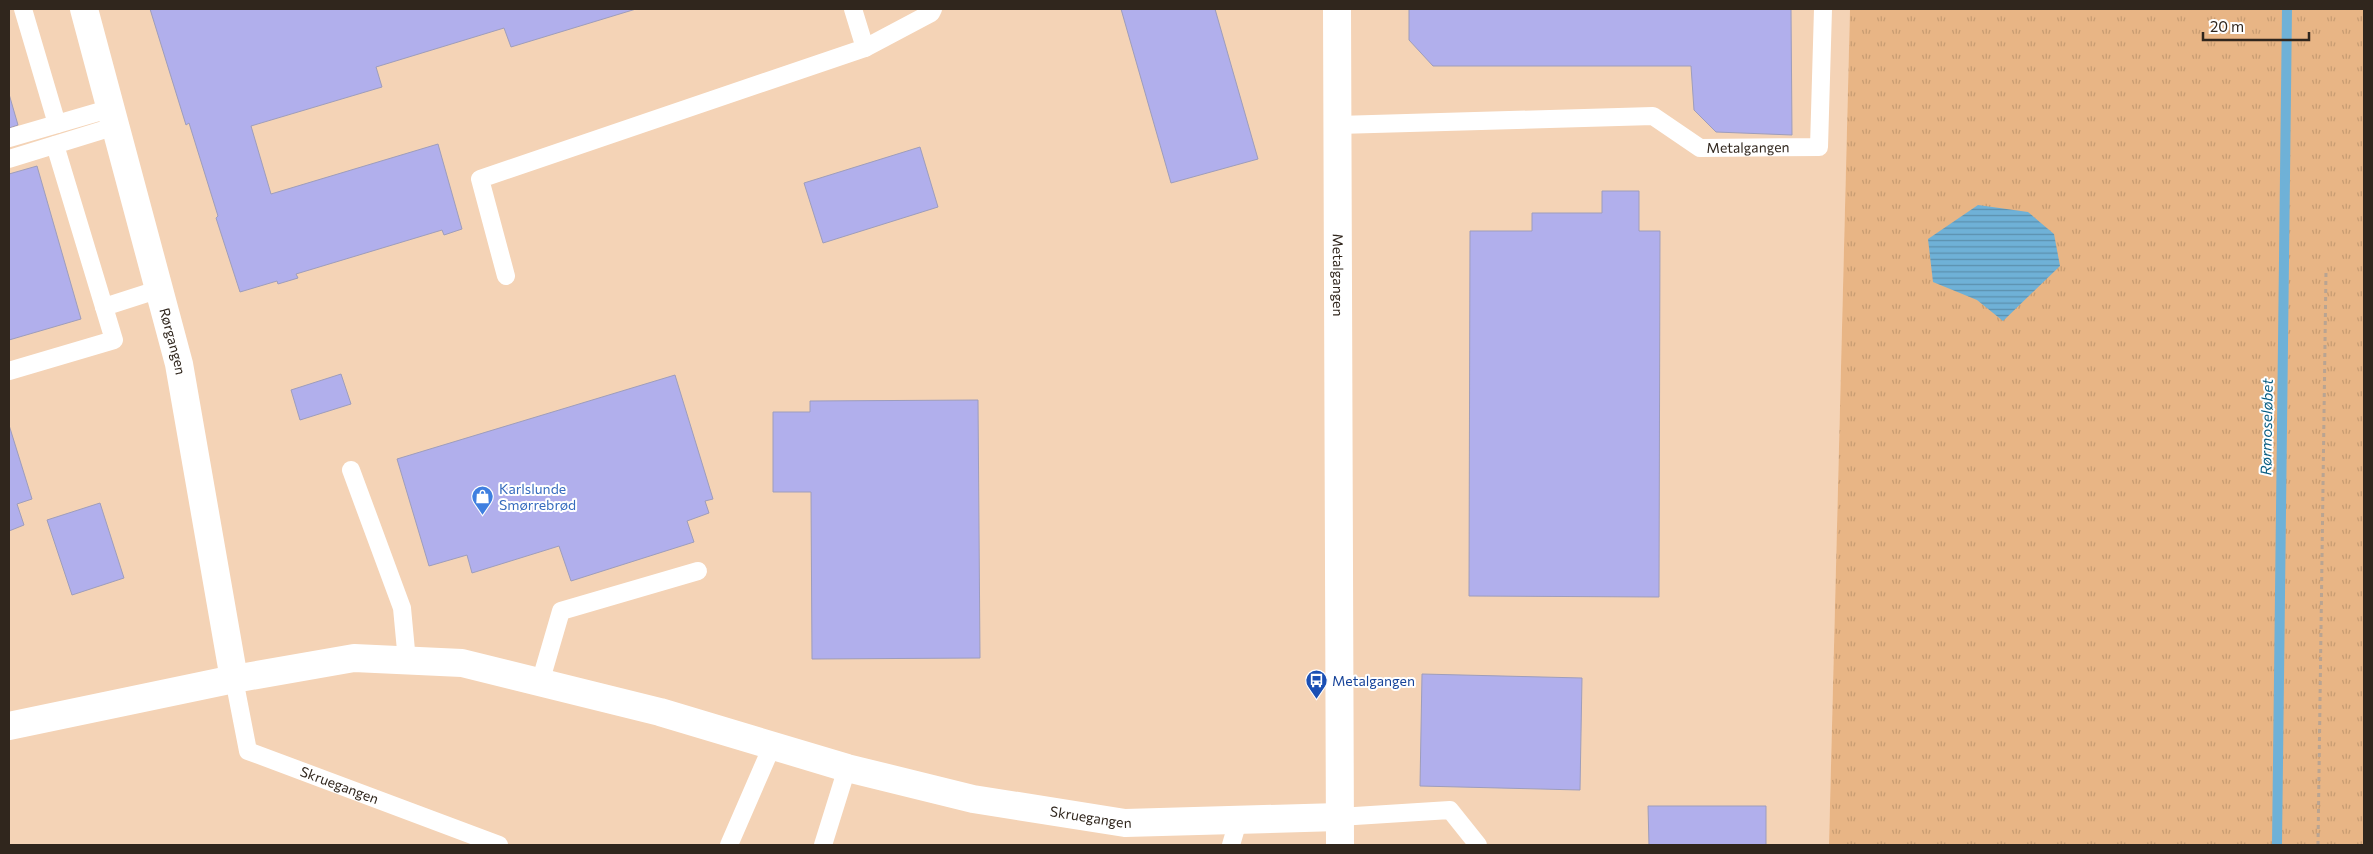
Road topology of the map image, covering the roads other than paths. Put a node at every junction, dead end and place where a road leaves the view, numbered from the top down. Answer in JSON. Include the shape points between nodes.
{"nodes":[{"id":1,"x":23,"y":9,"type":"edge"},
{"id":2,"x":84,"y":9,"type":"edge"},
{"id":3,"x":854,"y":9,"type":"edge"},
{"id":4,"x":933,"y":9,"type":"edge"},
{"id":5,"x":1338,"y":9,"type":"edge"},
{"id":6,"x":1822,"y":9,"type":"edge"},
{"id":7,"x":865,"y":48,"type":"junction"},
{"id":8,"x":114,"y":117,"type":"junction"},
{"id":9,"x":56,"y":124,"type":"junction"},
{"id":10,"x":1338,"y":124,"type":"junction"},
{"id":11,"x":9,"y":138,"type":"edge"},
{"id":12,"x":55,"y":145,"type":"junction"},
{"id":13,"x":9,"y":158,"type":"edge"},
{"id":14,"x":506,"y":276,"type":"dead end"},
{"id":15,"x":160,"y":289,"type":"junction"},
{"id":16,"x":104,"y":306,"type":"junction"},
{"id":17,"x":9,"y":371,"type":"edge"},
{"id":18,"x":351,"y":470,"type":"dead end"},
{"id":19,"x":698,"y":570,"type":"dead end"},
{"id":20,"x":407,"y":661,"type":"junction"},
{"id":21,"x":234,"y":679,"type":"junction"},
{"id":22,"x":540,"y":683,"type":"junction"},
{"id":23,"x":9,"y":726,"type":"edge"},
{"id":24,"x":772,"y":746,"type":"junction"},
{"id":25,"x":847,"y":768,"type":"junction"},
{"id":26,"x":1339,"y":817,"type":"junction"},
{"id":27,"x":1234,"y":833,"type":"edge"},
{"id":28,"x":499,"y":845,"type":"edge"},
{"id":29,"x":729,"y":845,"type":"edge"},
{"id":30,"x":822,"y":845,"type":"edge"},
{"id":31,"x":1340,"y":845,"type":"edge"},
{"id":32,"x":1478,"y":845,"type":"edge"}],
"edges":[{"from":1,"to":9,"type":"lane"},
{"from":2,"to":8,"type":"street","name":"Rørgangen"},
{"from":3,"to":7,"type":"lane"},
{"from":4,"to":7,"type":"lane"},
{"from":5,"to":10,"type":"street","name":"Metalgangen"},
{"from":6,"to":10,"type":"lane","name":"Metalgangen","via":[[1819,147],[1700,148],[1653,116]]},
{"from":7,"to":14,"type":"lane","via":[[480,179]]},
{"from":8,"to":9,"type":"lane"},
{"from":8,"to":12,"type":"lane"},
{"from":8,"to":15,"type":"street","name":"Rørgangen"},
{"from":9,"to":11,"type":"lane"},
{"from":10,"to":26,"type":"street","name":"Metalgangen"},
{"from":12,"to":13,"type":"lane"},
{"from":12,"to":16,"type":"lane"},
{"from":15,"to":16,"type":"lane"},
{"from":15,"to":21,"type":"street","name":"Rørgangen","via":[[179,364]]},
{"from":16,"to":17,"type":"lane","via":[[114,340]]},
{"from":18,"to":20,"type":"lane","via":[[402,608]]},
{"from":19,"to":22,"type":"lane","via":[[561,611]]},
{"from":20,"to":21,"type":"street","name":"Skruegangen","via":[[354,658]]},
{"from":20,"to":22,"type":"street","name":"Skruegangen","via":[[462,663]]},
{"from":21,"to":23,"type":"street","name":"Skruegangen"},
{"from":21,"to":28,"type":"lane","name":"Skruegangen","via":[[248,751]]},
{"from":22,"to":24,"type":"street","name":"Skruegangen","via":[[660,712]]},
{"from":24,"to":25,"type":"street","name":"Skruegangen"},
{"from":24,"to":29,"type":"lane"},
{"from":25,"to":27,"type":"street","name":"Skruegangen","via":[[973,799],[1125,823]]},
{"from":25,"to":30,"type":"lane"},
{"from":26,"to":27,"type":"street","name":"Skruegangen"},
{"from":26,"to":31,"type":"street","name":"Metalgangen"},
{"from":26,"to":32,"type":"lane","via":[[1450,810]]}]}
